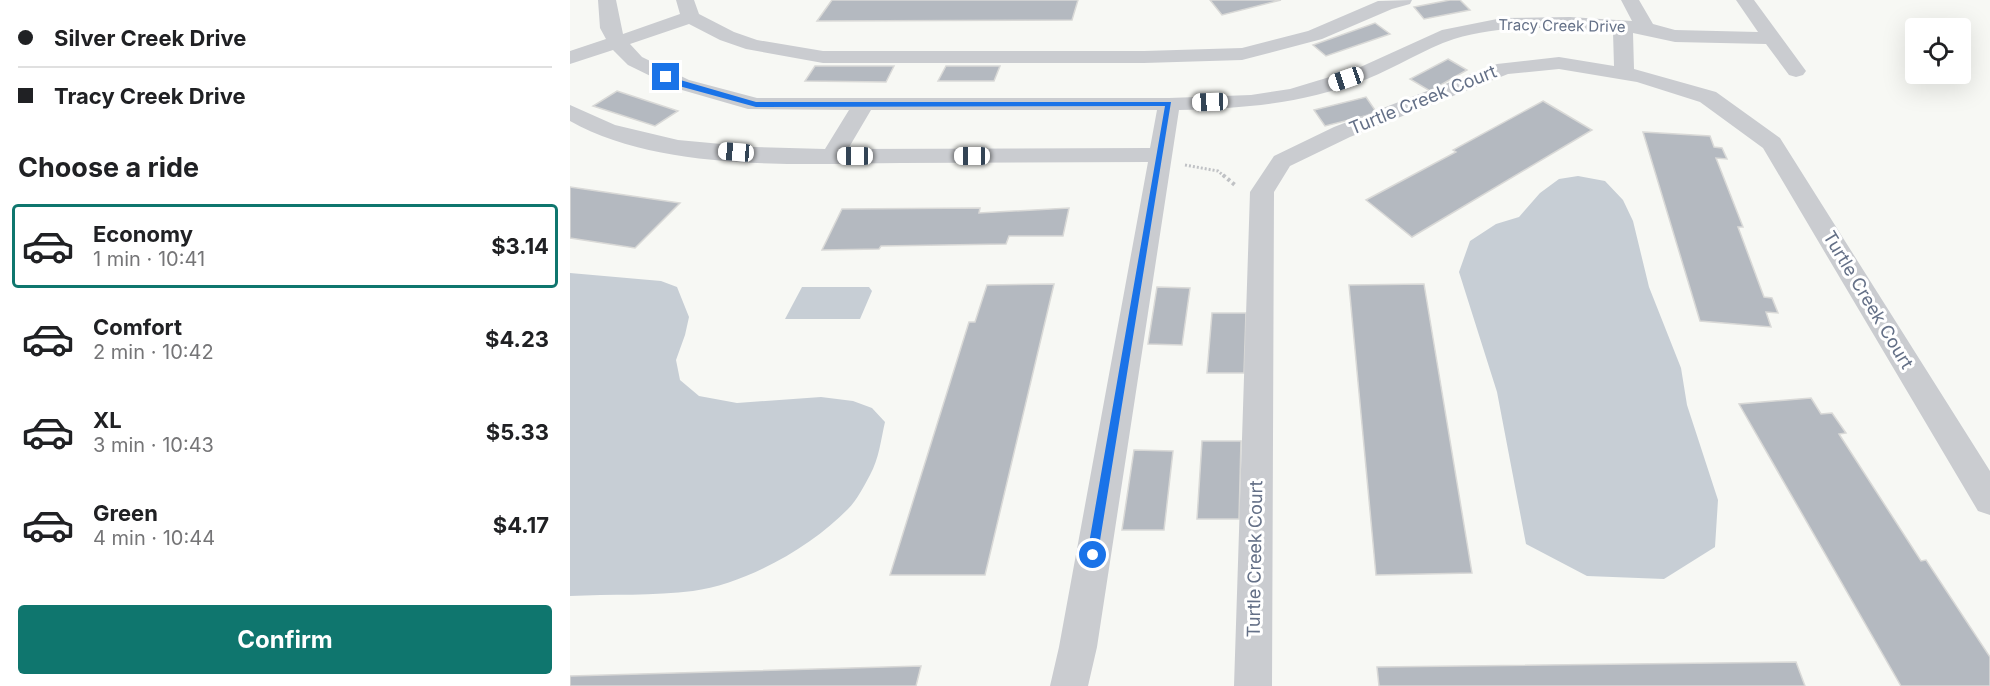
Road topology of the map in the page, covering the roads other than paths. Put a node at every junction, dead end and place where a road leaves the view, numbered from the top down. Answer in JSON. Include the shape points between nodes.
{"nodes":[{"id":1,"x":607,"y":0,"type":"edge"},
{"id":2,"x":1403,"y":0,"type":"edge"},
{"id":3,"x":1630,"y":0,"type":"edge"},
{"id":4,"x":1745,"y":0,"type":"edge"},
{"id":5,"x":687,"y":9,"type":"edge"},
{"id":6,"x":1759,"y":19,"type":"junction"},
{"id":7,"x":1623,"y":27,"type":"junction"},
{"id":8,"x":1645,"y":28,"type":"junction"},
{"id":9,"x":1773,"y":38,"type":"junction"},
{"id":10,"x":617,"y":42,"type":"junction"},
{"id":11,"x":570,"y":58,"type":"edge"},
{"id":12,"x":1796,"y":71,"type":"dead end"},
{"id":13,"x":1624,"y":74,"type":"junction"},
{"id":14,"x":864,"y":104,"type":"junction"},
{"id":15,"x":1169,"y":104,"type":"junction"},
{"id":16,"x":570,"y":112,"type":"edge"},
{"id":17,"x":832,"y":156,"type":"junction"},
{"id":18,"x":1159,"y":159,"type":"junction"},
{"id":19,"x":1990,"y":500,"type":"edge"},
{"id":20,"x":1069,"y":686,"type":"edge"},
{"id":21,"x":1253,"y":686,"type":"edge"}],
"edges":[{"from":1,"to":10,"type":"street","name":"Tracy Creek Drive","via":[[610,28]]},
{"from":2,"to":5,"type":"street","via":[[1279,46],[1200,57],[823,57],[753,45],[727,36]]},
{"from":3,"to":8,"type":"street"},
{"from":4,"to":6,"type":"street"},
{"from":5,"to":10,"type":"street"},
{"from":6,"to":8,"type":"street","name":"Tracy Creek Drive","via":[[1666,19]]},
{"from":6,"to":9,"type":"street"},
{"from":7,"to":8,"type":"street","name":"Tracy Creek Drive"},
{"from":7,"to":13,"type":"street"},
{"from":7,"to":15,"type":"street","name":"Tracy Creek Drive","via":[[1533,23],[1475,28],[1449,34],[1363,73],[1290,95],[1251,101]]},
{"from":8,"to":9,"type":"street","name":"Tracy Creek Drive","via":[[1675,36]]},
{"from":9,"to":12,"type":"street"},
{"from":10,"to":11,"type":"street"},
{"from":10,"to":14,"type":"street","name":"Tracy Creek Drive","via":[[635,61],[682,84],[756,104]]},
{"from":13,"to":19,"type":"street","name":"Turtle Creek Court","via":[[1708,97],[1772,143]]},
{"from":13,"to":21,"type":"street","name":"Turtle Creek Court","via":[[1559,63],[1504,68],[1342,132],[1282,161],[1262,192]]},
{"from":14,"to":15,"type":"street","name":"Tracy Creek Drive"},
{"from":14,"to":17,"type":"street"},
{"from":15,"to":18,"type":"street"},
{"from":16,"to":17,"type":"street","via":[[605,129],[642,140],[696,149]]},
{"from":17,"to":18,"type":"street"},
{"from":18,"to":20,"type":"street"}]}
